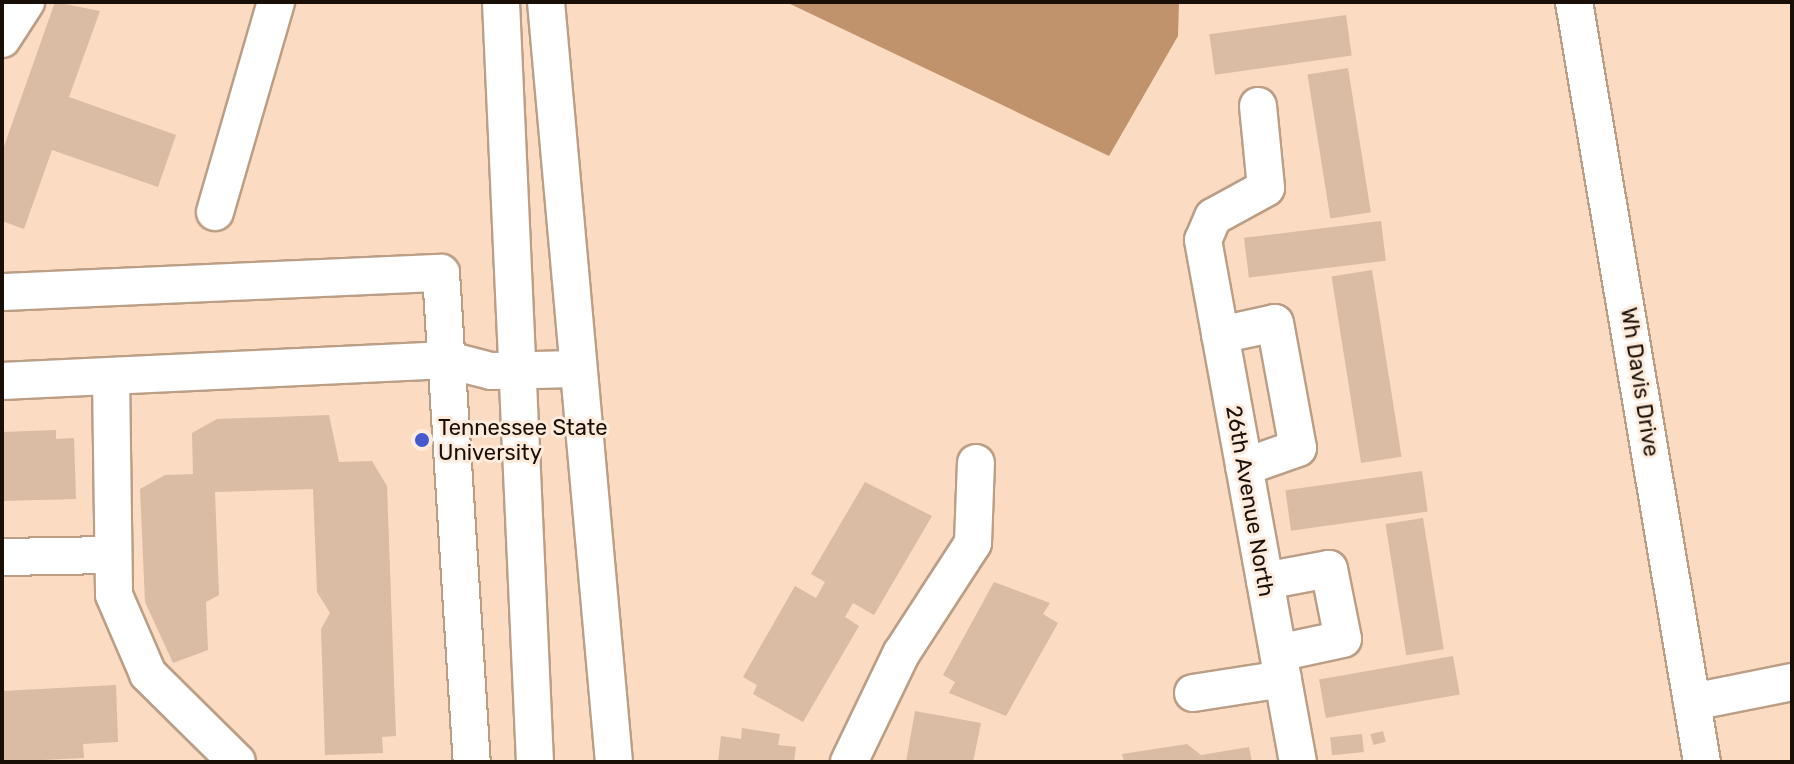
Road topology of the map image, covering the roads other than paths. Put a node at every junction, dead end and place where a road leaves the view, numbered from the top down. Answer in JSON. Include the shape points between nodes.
{"nodes":[{"id":1,"x":26,"y":2,"type":"edge"},
{"id":2,"x":276,"y":2,"type":"edge"},
{"id":3,"x":501,"y":2,"type":"edge"},
{"id":4,"x":546,"y":2,"type":"edge"},
{"id":5,"x":1574,"y":2,"type":"edge"},
{"id":6,"x":2,"y":39,"type":"edge"},
{"id":7,"x":1258,"y":106,"type":"dead end"},
{"id":8,"x":215,"y":212,"type":"dead end"},
{"id":9,"x":2,"y":292,"type":"edge"},
{"id":10,"x":1220,"y":335,"type":"junction"},
{"id":11,"x":448,"y":360,"type":"junction"},
{"id":12,"x":576,"y":369,"type":"junction"},
{"id":13,"x":516,"y":372,"type":"junction"},
{"id":14,"x":111,"y":376,"type":"junction"},
{"id":15,"x":2,"y":381,"type":"edge"},
{"id":16,"x":976,"y":463,"type":"dead end"},
{"id":17,"x":1244,"y":467,"type":"junction"},
{"id":18,"x":111,"y":555,"type":"junction"},
{"id":19,"x":4,"y":557,"type":"dead end"},
{"id":20,"x":1265,"y":581,"type":"junction"},
{"id":21,"x":1280,"y":666,"type":"junction"},
{"id":22,"x":1792,"y":682,"type":"edge"},
{"id":23,"x":1193,"y":693,"type":"dead end"},
{"id":24,"x":1692,"y":702,"type":"junction"},
{"id":25,"x":214,"y":755,"type":"edge"},
{"id":26,"x":472,"y":762,"type":"edge"},
{"id":27,"x":535,"y":762,"type":"edge"},
{"id":28,"x":614,"y":762,"type":"edge"},
{"id":29,"x":849,"y":762,"type":"edge"},
{"id":30,"x":1298,"y":762,"type":"edge"},
{"id":31,"x":1702,"y":762,"type":"edge"}],
"edges":[{"from":1,"to":6,"type":"street"},
{"from":2,"to":8,"type":"street"},
{"from":3,"to":13,"type":"street"},
{"from":4,"to":12,"type":"street"},
{"from":5,"to":24,"type":"street","name":"Wh Davis Drive"},
{"from":7,"to":10,"type":"street","name":"26th Avenue North","via":[[1266,188],[1213,217],[1203,240]]},
{"from":9,"to":11,"type":"street","via":[[441,273]]},
{"from":10,"to":17,"type":"street","name":"26th Avenue North"},
{"from":10,"to":17,"type":"street","via":[[1275,323],[1298,448]]},
{"from":11,"to":13,"type":"street"},
{"from":11,"to":14,"type":"street"},
{"from":11,"to":26,"type":"street"},
{"from":12,"to":13,"type":"street"},
{"from":12,"to":28,"type":"street"},
{"from":13,"to":27,"type":"street"},
{"from":14,"to":15,"type":"street"},
{"from":14,"to":18,"type":"street"},
{"from":16,"to":29,"type":"street","via":[[973,543],[901,654]]},
{"from":17,"to":20,"type":"street","name":"26th Avenue North"},
{"from":18,"to":19,"type":"street"},
{"from":18,"to":25,"type":"street","via":[[114,595],[148,674]]},
{"from":20,"to":21,"type":"street","name":"26th Avenue North"},
{"from":20,"to":21,"type":"street","via":[[1329,569],[1343,639]]},
{"from":21,"to":23,"type":"street"},
{"from":21,"to":30,"type":"street","name":"26th Avenue North"},
{"from":22,"to":24,"type":"street"},
{"from":24,"to":31,"type":"street","name":"Wh Davis Drive"}]}
